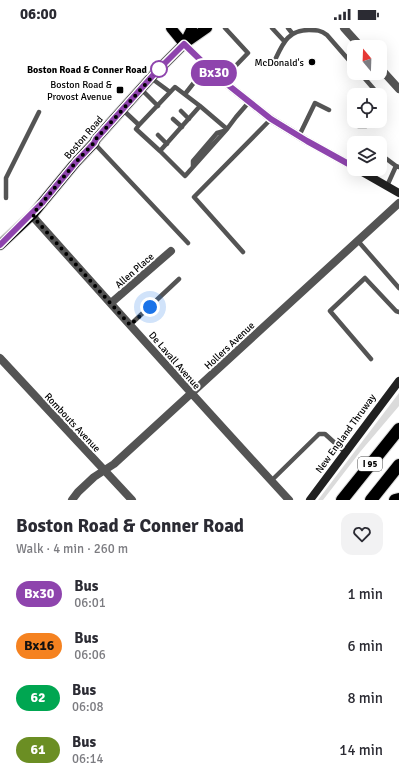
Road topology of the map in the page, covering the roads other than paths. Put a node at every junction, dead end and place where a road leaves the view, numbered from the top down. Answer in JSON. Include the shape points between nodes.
{"nodes":[{"id":1,"x":171,"y":28,"type":"edge"},
{"id":2,"x":192,"y":28,"type":"edge"},
{"id":3,"x":208,"y":28,"type":"edge"},
{"id":4,"x":225,"y":28,"type":"edge"},
{"id":5,"x":272,"y":28,"type":"edge"},
{"id":6,"x":288,"y":28,"type":"edge"},
{"id":7,"x":344,"y":28,"type":"edge"},
{"id":8,"x":292,"y":33,"type":"junction"},
{"id":9,"x":355,"y":40,"type":"edge"},
{"id":10,"x":284,"y":41,"type":"junction"},
{"id":11,"x":184,"y":44,"type":"junction"},
{"id":12,"x":347,"y":58,"type":"edge"},
{"id":13,"x":276,"y":60,"type":"dead end"},
{"id":14,"x":207,"y":66,"type":"junction"},
{"id":15,"x":387,"y":76,"type":"edge"},
{"id":16,"x":151,"y":78,"type":"junction"},
{"id":17,"x":222,"y":80,"type":"junction"},
{"id":18,"x":366,"y":80,"type":"edge"},
{"id":19,"x":374,"y":88,"type":"edge"},
{"id":20,"x":141,"y":89,"type":"junction"},
{"id":21,"x":399,"y":89,"type":"edge"},
{"id":22,"x":170,"y":92,"type":"junction"},
{"id":23,"x":185,"y":94,"type":"junction"},
{"id":24,"x":249,"y":102,"type":"junction"},
{"id":25,"x":158,"y":106,"type":"junction"},
{"id":26,"x":200,"y":106,"type":"junction"},
{"id":27,"x":123,"y":110,"type":"junction"},
{"id":28,"x":329,"y":110,"type":"dead end"},
{"id":29,"x":181,"y":111,"type":"dead end"},
{"id":30,"x":39,"y":112,"type":"dead end"},
{"id":31,"x":173,"y":118,"type":"dead end"},
{"id":32,"x":189,"y":119,"type":"junction"},
{"id":33,"x":271,"y":119,"type":"junction"},
{"id":34,"x":139,"y":125,"type":"junction"},
{"id":35,"x":182,"y":126,"type":"junction"},
{"id":36,"x":226,"y":130,"type":"junction"},
{"id":37,"x":158,"y":135,"type":"dead end"},
{"id":38,"x":299,"y":136,"type":"junction"},
{"id":39,"x":94,"y":143,"type":"junction"},
{"id":40,"x":167,"y":144,"type":"junction"},
{"id":41,"x":160,"y":151,"type":"junction"},
{"id":42,"x":387,"y":159,"type":"edge"},
{"id":43,"x":347,"y":163,"type":"edge"},
{"id":44,"x":398,"y":166,"type":"edge"},
{"id":45,"x":369,"y":176,"type":"edge"},
{"id":46,"x":387,"y":186,"type":"junction"},
{"id":47,"x":399,"y":193,"type":"edge"},
{"id":48,"x":6,"y":198,"type":"dead end"},
{"id":49,"x":399,"y":203,"type":"edge"},
{"id":50,"x":33,"y":214,"type":"junction"},
{"id":51,"x":358,"y":241,"type":"junction"},
{"id":52,"x":188,"y":243,"type":"dead end"},
{"id":53,"x":0,"y":246,"type":"edge"},
{"id":54,"x":171,"y":251,"type":"dead end"},
{"id":55,"x":243,"y":252,"type":"dead end"},
{"id":56,"x":179,"y":279,"type":"dead end"},
{"id":57,"x":399,"y":288,"type":"edge"},
{"id":58,"x":111,"y":304,"type":"junction"},
{"id":59,"x":399,"y":312,"type":"edge"},
{"id":60,"x":130,"y":325,"type":"junction"},
{"id":61,"x":0,"y":358,"type":"edge"},
{"id":62,"x":371,"y":359,"type":"dead end"},
{"id":63,"x":399,"y":381,"type":"edge"},
{"id":64,"x":191,"y":394,"type":"junction"},
{"id":65,"x":399,"y":429,"type":"edge"},
{"id":66,"x":346,"y":453,"type":"junction"},
{"id":67,"x":399,"y":465,"type":"edge"},
{"id":68,"x":105,"y":470,"type":"junction"},
{"id":69,"x":271,"y":481,"type":"junction"},
{"id":70,"x":399,"y":499,"type":"edge"},
{"id":71,"x":72,"y":500,"type":"edge"},
{"id":72,"x":132,"y":500,"type":"edge"},
{"id":73,"x":288,"y":500,"type":"edge"},
{"id":74,"x":310,"y":500,"type":"edge"},
{"id":75,"x":342,"y":500,"type":"edge"},
{"id":76,"x":371,"y":500,"type":"edge"},
{"id":77,"x":395,"y":500,"type":"edge"}],
"edges":[{"from":1,"to":11,"type":"main road"},
{"from":2,"to":11,"type":"main road","name":"Boston Road"},
{"from":3,"to":11,"type":"main road","name":"Boston Road"},
{"from":4,"to":17,"type":"lane","via":[[248,53]]},
{"from":5,"to":10,"type":"lane"},
{"from":6,"to":8,"type":"lane"},
{"from":7,"to":9,"type":"street"},
{"from":8,"to":10,"type":"lane"},
{"from":8,"to":12,"type":"lane","via":[[303,30],[323,32]]},
{"from":10,"to":13,"type":"lane"},
{"from":11,"to":14,"type":"main road"},
{"from":11,"to":16,"type":"main road","name":"Boston Road"},
{"from":14,"to":17,"type":"main road"},
{"from":14,"to":23,"type":"lane"},
{"from":15,"to":21,"type":"street"},
{"from":16,"to":20,"type":"main road","name":"Boston Road"},
{"from":16,"to":22,"type":"lane"},
{"from":17,"to":24,"type":"main road"},
{"from":18,"to":19,"type":"lane"},
{"from":20,"to":25,"type":"lane"},
{"from":20,"to":27,"type":"main road","name":"Boston Road"},
{"from":22,"to":23,"type":"lane","via":[[175,87]]},
{"from":22,"to":25,"type":"lane"},
{"from":23,"to":26,"type":"lane"},
{"from":24,"to":33,"type":"main road"},
{"from":24,"to":36,"type":"lane"},
{"from":25,"to":34,"type":"lane"},
{"from":26,"to":32,"type":"lane"},
{"from":26,"to":36,"type":"lane"},
{"from":27,"to":34,"type":"lane"},
{"from":27,"to":39,"type":"main road","name":"Boston Road"},
{"from":28,"to":38,"type":"lane","via":[[315,103]]},
{"from":29,"to":32,"type":"lane"},
{"from":30,"to":48,"type":"lane","via":[[6,178]]},
{"from":31,"to":35,"type":"lane"},
{"from":32,"to":35,"type":"lane"},
{"from":33,"to":38,"type":"main road"},
{"from":33,"to":55,"type":"lane","via":[[194,197]]},
{"from":34,"to":41,"type":"lane","via":[[136,129]]},
{"from":35,"to":40,"type":"lane"},
{"from":36,"to":41,"type":"lane","via":[[185,176]]},
{"from":37,"to":40,"type":"lane"},
{"from":38,"to":43,"type":"main road"},
{"from":39,"to":50,"type":"main road","name":"Boston Road"},
{"from":39,"to":52,"type":"lane"},
{"from":40,"to":41,"type":"lane"},
{"from":42,"to":44,"type":"lane"},
{"from":44,"to":46,"type":"lane"},
{"from":45,"to":46,"type":"main road"},
{"from":46,"to":47,"type":"main road"},
{"from":49,"to":51,"type":"street","name":"Hollers Avenue"},
{"from":50,"to":53,"type":"main road","name":"Boston Road"},
{"from":50,"to":58,"type":"street","name":"De Lavall Avenue"},
{"from":51,"to":57,"type":"lane"},
{"from":51,"to":64,"type":"street","name":"Hollers Avenue"},
{"from":54,"to":58,"type":"street","name":"Allen Place"},
{"from":56,"to":60,"type":"lane"},
{"from":58,"to":60,"type":"street","name":"De Lavall Avenue"},
{"from":59,"to":62,"type":"lane","via":[[365,278],[330,312]]},
{"from":60,"to":64,"type":"street","name":"De Lavall Avenue"},
{"from":61,"to":68,"type":"street","name":"Rombouts Avenue"},
{"from":63,"to":66,"type":"main road","name":"New England Thruway"},
{"from":64,"to":68,"type":"street","name":"Hollers Avenue"},
{"from":64,"to":69,"type":"street","name":"De Lavall Avenue"},
{"from":65,"to":75,"type":"highway","number":"I 95"},
{"from":66,"to":69,"type":"lane","via":[[325,434],[319,434]]},
{"from":66,"to":74,"type":"main road","name":"New England Thruway"},
{"from":67,"to":76,"type":"highway","number":"I 95"},
{"from":68,"to":71,"type":"street","name":"Hollers Avenue","via":[[94,477]]},
{"from":68,"to":72,"type":"street","name":"Rombouts Avenue"},
{"from":69,"to":73,"type":"street","name":"De Lavall Avenue"},
{"from":70,"to":77,"type":"highway"}]}
